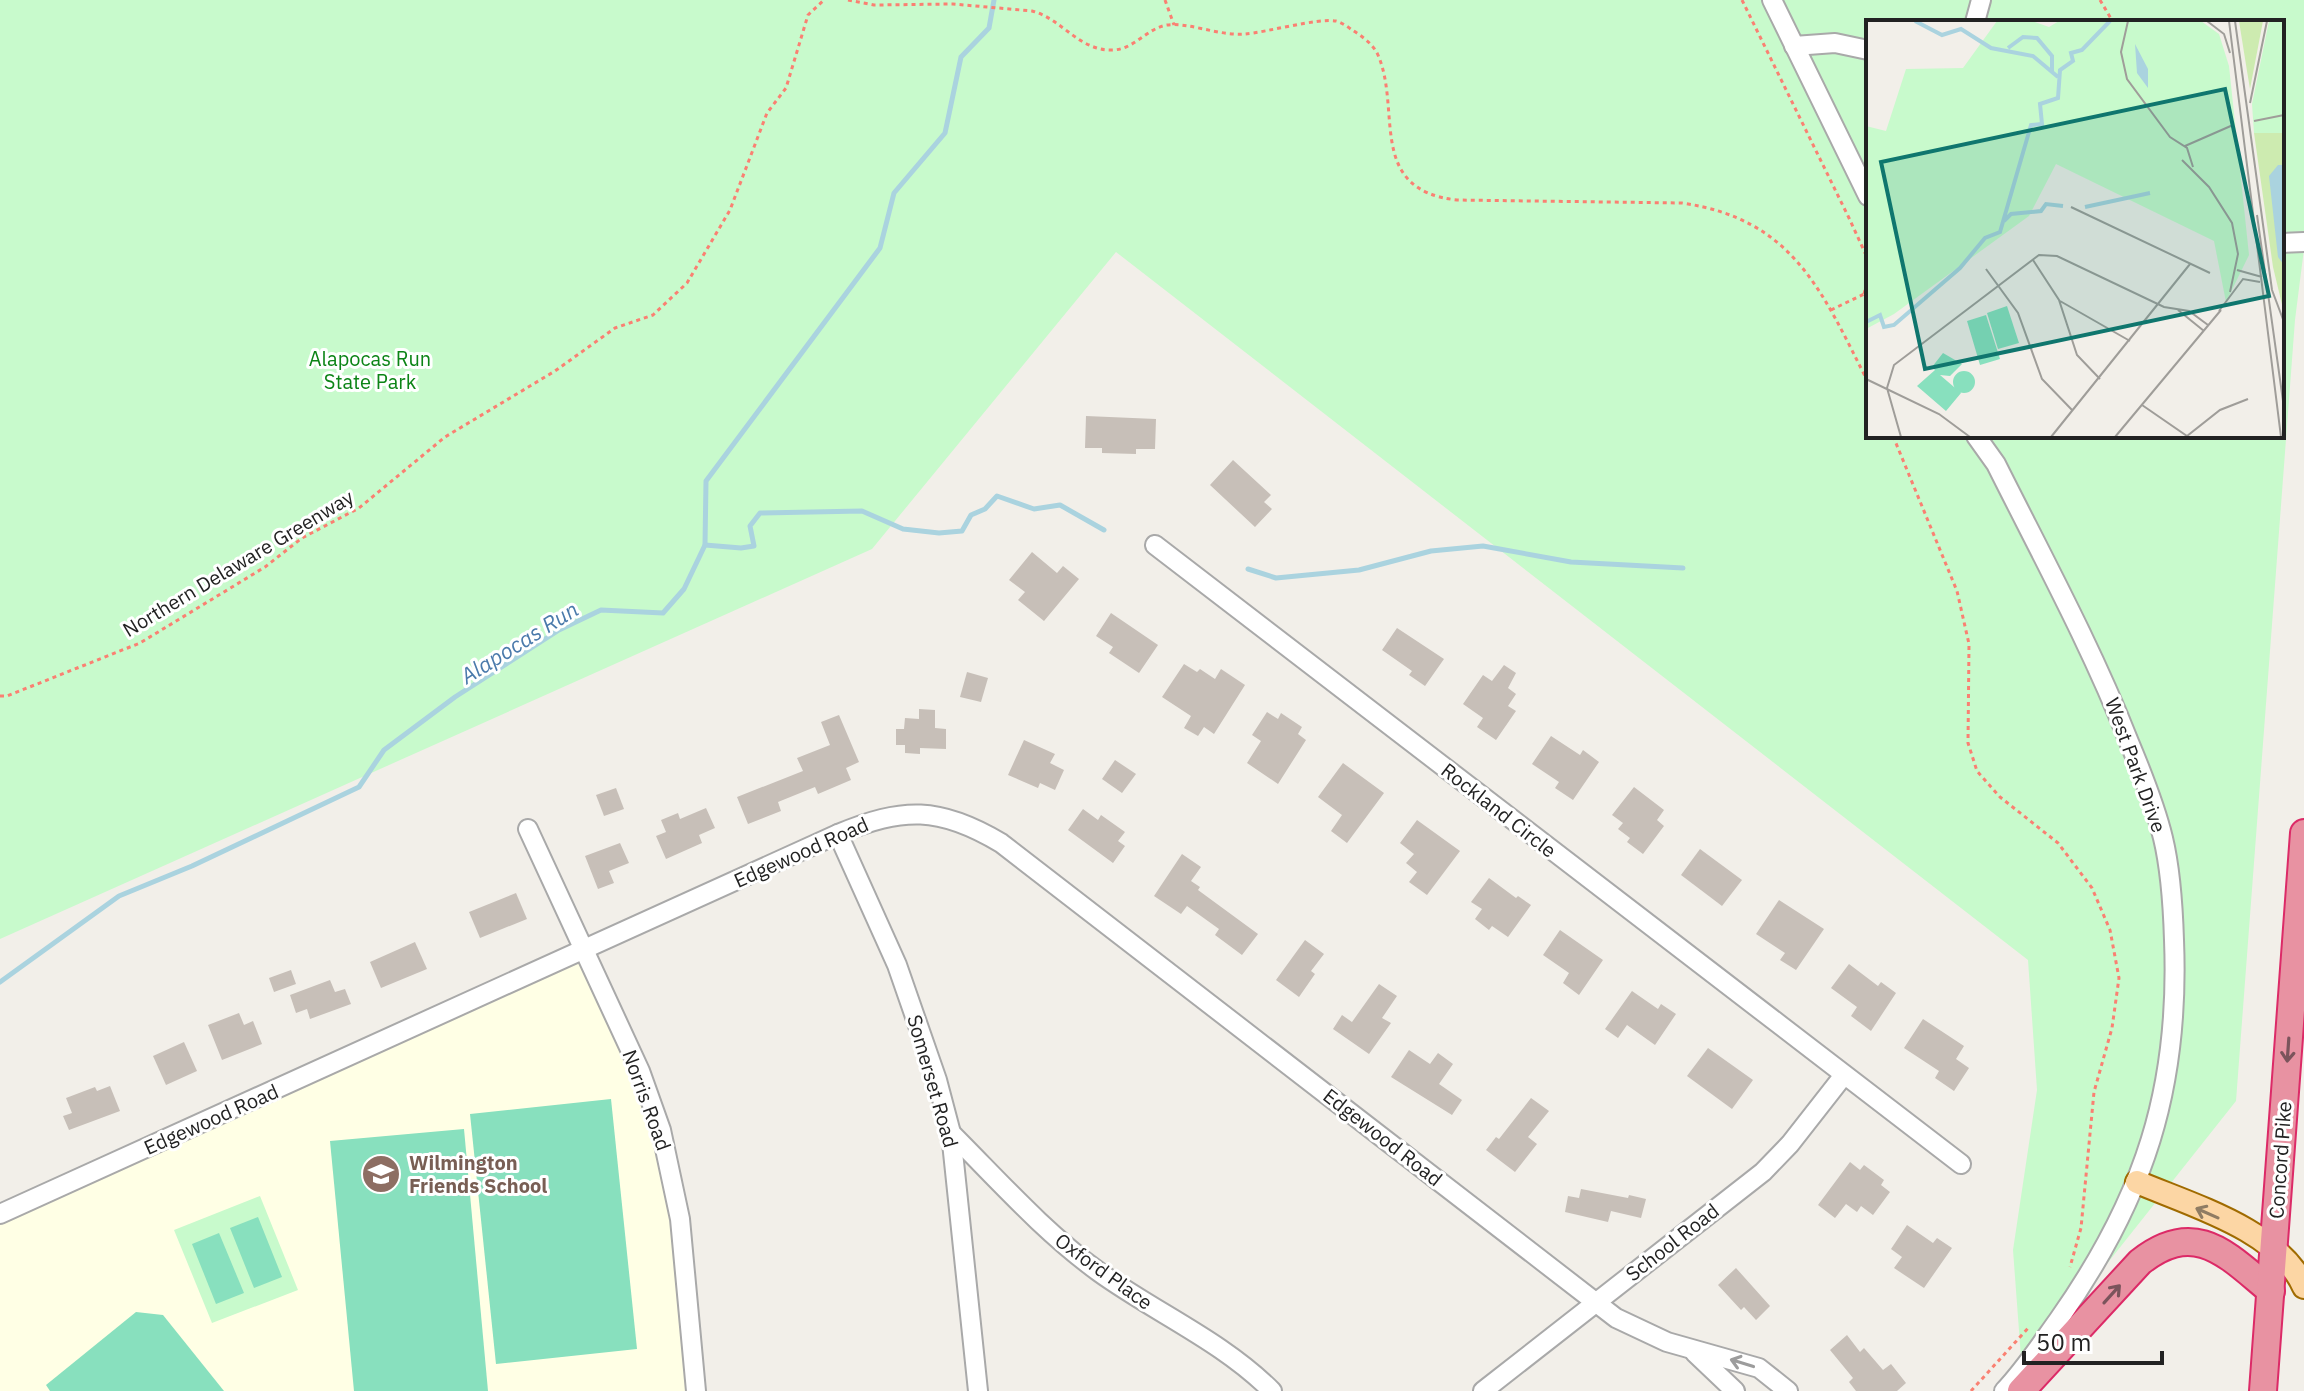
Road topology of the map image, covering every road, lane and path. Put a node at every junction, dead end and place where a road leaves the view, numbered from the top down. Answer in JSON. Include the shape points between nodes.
{"nodes":[{"id":1,"x":824,"y":0,"type":"edge"},
{"id":2,"x":848,"y":0,"type":"edge"},
{"id":3,"x":1165,"y":0,"type":"edge"},
{"id":4,"x":1742,"y":0,"type":"edge"},
{"id":5,"x":1772,"y":0,"type":"edge"},
{"id":6,"x":1981,"y":0,"type":"edge"},
{"id":7,"x":2100,"y":0,"type":"edge"},
{"id":8,"x":1976,"y":20,"type":"edge"},
{"id":9,"x":2112,"y":20,"type":"edge"},
{"id":10,"x":1174,"y":25,"type":"junction"},
{"id":11,"x":1794,"y":46,"type":"junction"},
{"id":12,"x":1866,"y":50,"type":"edge"},
{"id":13,"x":1866,"y":192,"type":"edge"},
{"id":14,"x":2304,"y":242,"type":"edge"},
{"id":15,"x":2284,"y":243,"type":"edge"},
{"id":16,"x":1866,"y":255,"type":"edge"},
{"id":17,"x":1866,"y":294,"type":"edge"},
{"id":18,"x":1831,"y":310,"type":"junction"},
{"id":19,"x":1866,"y":378,"type":"edge"},
{"id":20,"x":1894,"y":438,"type":"edge"},
{"id":21,"x":1977,"y":438,"type":"edge"},
{"id":22,"x":1992,"y":438,"type":"edge"},
{"id":23,"x":1996,"y":464,"type":"junction"},
{"id":24,"x":1155,"y":545,"type":"dead end"},
{"id":25,"x":0,"y":696,"type":"edge"},
{"id":26,"x":528,"y":829,"type":"dead end"},
{"id":27,"x":2304,"y":833,"type":"edge"},
{"id":28,"x":838,"y":834,"type":"junction"},
{"id":29,"x":584,"y":950,"type":"junction"},
{"id":30,"x":1844,"y":1075,"type":"junction"},
{"id":31,"x":951,"y":1133,"type":"junction"},
{"id":32,"x":1961,"y":1164,"type":"dead end"},
{"id":33,"x":2137,"y":1182,"type":"junction"},
{"id":34,"x":0,"y":1214,"type":"edge"},
{"id":35,"x":2274,"y":1249,"type":"junction"},
{"id":36,"x":2068,"y":1273,"type":"dead end"},
{"id":37,"x":2304,"y":1287,"type":"edge"},
{"id":38,"x":2271,"y":1291,"type":"junction"},
{"id":39,"x":1597,"y":1302,"type":"junction"},
{"id":40,"x":2035,"y":1320,"type":"dead end"},
{"id":41,"x":1690,"y":1349,"type":"junction"},
{"id":42,"x":696,"y":1391,"type":"edge"},
{"id":43,"x":978,"y":1391,"type":"edge"},
{"id":44,"x":1272,"y":1391,"type":"edge"},
{"id":45,"x":1483,"y":1391,"type":"edge"},
{"id":46,"x":1735,"y":1391,"type":"edge"},
{"id":47,"x":1788,"y":1391,"type":"edge"},
{"id":48,"x":1971,"y":1391,"type":"edge"},
{"id":49,"x":2004,"y":1391,"type":"edge"},
{"id":50,"x":2021,"y":1391,"type":"edge"},
{"id":51,"x":2263,"y":1391,"type":"edge"}],
"edges":[{"from":1,"to":25,"type":"path","name":"Northern Delaware Greenway","via":[[808,15],[786,88],[767,113],[730,210],[687,283],[653,315],[615,328],[445,437],[359,508],[302,538],[265,567],[140,643]]},
{"from":2,"to":10,"type":"path","via":[[1032,11],[1094,48],[1112,50]]},
{"from":3,"to":10,"type":"path"},
{"from":4,"to":16,"type":"path"},
{"from":5,"to":11,"type":"street"},
{"from":6,"to":8,"type":"street"},
{"from":7,"to":9,"type":"path"},
{"from":10,"to":18,"type":"path","via":[[1221,35],[1336,21],[1377,53],[1385,78],[1391,147],[1407,176],[1427,193],[1457,200],[1705,206],[1746,223],[1787,251],[1809,273]]},
{"from":11,"to":12,"type":"street","via":[[1835,43]]},
{"from":11,"to":13,"type":"street"},
{"from":14,"to":15,"type":"street"},
{"from":17,"to":18,"type":"path"},
{"from":18,"to":19,"type":"path"},
{"from":20,"to":36,"type":"path","via":[[1957,591],[1969,644],[1968,743],[1977,771],[2000,797],[2058,843],[2092,888],[2110,930],[2119,978],[2094,1092],[2081,1228]]},
{"from":21,"to":23,"type":"street","name":"West Park Drive"},
{"from":22,"to":23,"type":"street","name":"West Park Drive"},
{"from":23,"to":33,"type":"street","name":"West Park Drive","via":[[2108,689],[2163,839],[2172,897],[2171,1040],[2151,1143]]},
{"from":24,"to":30,"type":"street","name":"Rockland Circle"},
{"from":26,"to":29,"type":"street","name":"Norris Road"},
{"from":27,"to":35,"type":"highway","name":"Concord Pike","one_way":true},
{"from":28,"to":29,"type":"street","name":"Edgewood Road"},
{"from":28,"to":31,"type":"street","name":"Somerset Road","via":[[897,965]]},
{"from":28,"to":39,"type":"street","name":"Edgewood Road","via":[[887,817],[931,814],[975,827],[1001,843]]},
{"from":29,"to":34,"type":"street","name":"Edgewood Road"},
{"from":29,"to":42,"type":"street","name":"Norris Road","via":[[640,1071],[669,1160],[680,1219]]},
{"from":30,"to":32,"type":"street","name":"Rockland Circle"},
{"from":30,"to":39,"type":"street","name":"School Road","via":[[1763,1172]]},
{"from":31,"to":43,"type":"street","name":"Somerset Road"},
{"from":31,"to":44,"type":"street","name":"Oxford Place","via":[[1074,1254],[1214,1344]]},
{"from":35,"to":33,"type":"main road","one_way":true,"via":[[2250,1232]]},
{"from":33,"to":49,"type":"street","name":"West Park Drive","via":[[2085,1281]]},
{"from":35,"to":37,"type":"main road","via":[[2291,1264]]},
{"from":35,"to":38,"type":"highway","name":"Concord Pike"},
{"from":50,"to":38,"type":"highway","one_way":true,"via":[[2140,1262],[2164,1245],[2193,1242],[2215,1248]]},
{"from":38,"to":51,"type":"highway","name":"Concord Pike"},
{"from":39,"to":41,"type":"street","name":"Edgewood Road","via":[[1639,1331]]},
{"from":39,"to":45,"type":"street","name":"School Road"},
{"from":40,"to":48,"type":"path"},
{"from":41,"to":46,"type":"street","name":"Edgewood Road"},
{"from":47,"to":41,"type":"street","name":"Edgewood Road","one_way":true,"via":[[1759,1368]]}]}
